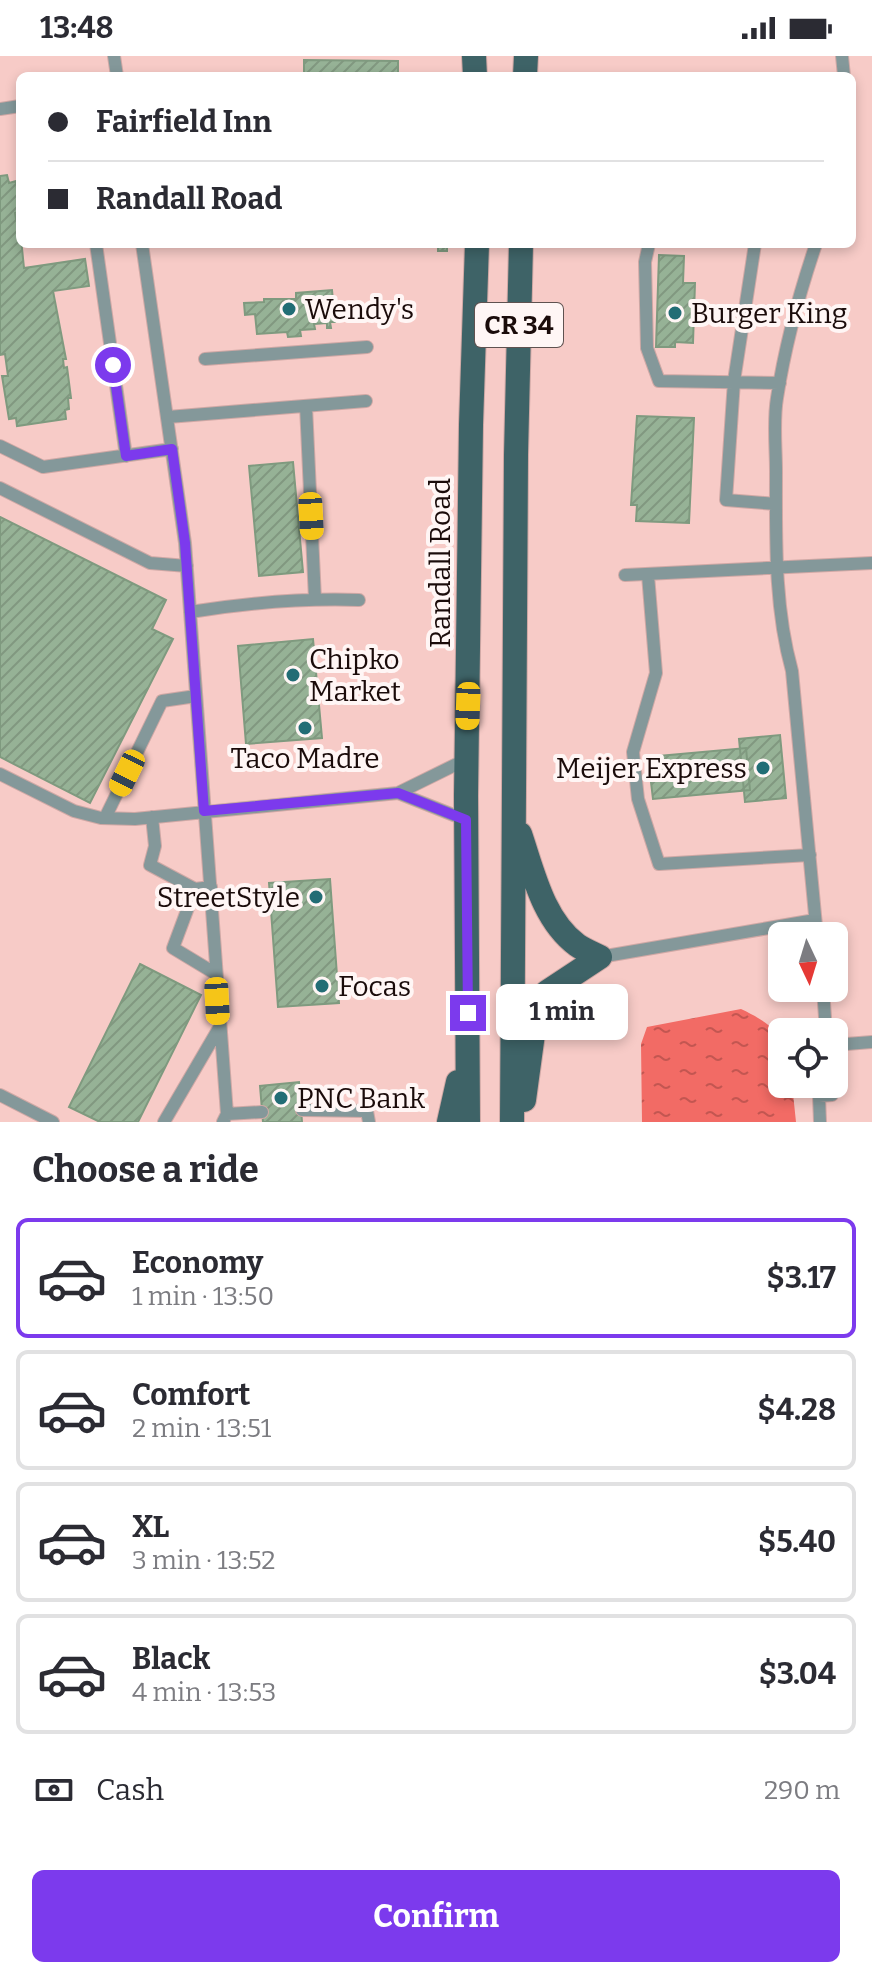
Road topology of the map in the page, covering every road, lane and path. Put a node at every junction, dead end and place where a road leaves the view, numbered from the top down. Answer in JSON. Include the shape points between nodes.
{"nodes":[{"id":1,"x":97,"y":248,"type":"edge"},
{"id":2,"x":143,"y":248,"type":"edge"},
{"id":3,"x":477,"y":248,"type":"edge"},
{"id":4,"x":521,"y":248,"type":"edge"},
{"id":5,"x":648,"y":248,"type":"edge"},
{"id":6,"x":754,"y":248,"type":"edge"},
{"id":7,"x":815,"y":248,"type":"edge"},
{"id":8,"x":367,"y":347,"type":"dead end"},
{"id":9,"x":205,"y":359,"type":"dead end"},
{"id":10,"x":734,"y":381,"type":"junction"},
{"id":11,"x":780,"y":383,"type":"junction"},
{"id":12,"x":366,"y":401,"type":"dead end"},
{"id":13,"x":306,"y":406,"type":"junction"},
{"id":14,"x":168,"y":417,"type":"junction"},
{"id":15,"x":0,"y":446,"type":"edge"},
{"id":16,"x":172,"y":449,"type":"junction"},
{"id":17,"x":126,"y":456,"type":"junction"},
{"id":18,"x":0,"y":488,"type":"edge"},
{"id":19,"x":776,"y":504,"type":"junction"},
{"id":20,"x":872,"y":563,"type":"edge"},
{"id":21,"x":187,"y":566,"type":"junction"},
{"id":22,"x":777,"y":569,"type":"junction"},
{"id":23,"x":625,"y":575,"type":"dead end"},
{"id":24,"x":648,"y":575,"type":"junction"},
{"id":25,"x":315,"y":599,"type":"junction"},
{"id":26,"x":359,"y":600,"type":"dead end"},
{"id":27,"x":190,"y":612,"type":"junction"},
{"id":28,"x":196,"y":696,"type":"junction"},
{"id":29,"x":467,"y":759,"type":"junction"},
{"id":30,"x":0,"y":774,"type":"edge"},
{"id":31,"x":398,"y":793,"type":"junction"},
{"id":32,"x":204,"y":811,"type":"junction"},
{"id":33,"x":514,"y":815,"type":"junction"},
{"id":34,"x":152,"y":817,"type":"junction"},
{"id":35,"x":105,"y":818,"type":"junction"},
{"id":36,"x":466,"y":820,"type":"junction"},
{"id":37,"x":810,"y":855,"type":"junction"},
{"id":38,"x":211,"y":887,"type":"junction"},
{"id":39,"x":195,"y":889,"type":"junction"},
{"id":40,"x":815,"y":920,"type":"joint"},
{"id":41,"x":600,"y":957,"type":"junction"},
{"id":42,"x":216,"y":974,"type":"junction"},
{"id":43,"x":219,"y":1027,"type":"junction"},
{"id":44,"x":468,"y":1037,"type":"junction"},
{"id":45,"x":872,"y":1042,"type":"edge"},
{"id":46,"x":848,"y":1044,"type":"edge"},
{"id":47,"x":0,"y":1095,"type":"edge"},
{"id":48,"x":819,"y":1098,"type":"edge"},
{"id":49,"x":302,"y":1110,"type":"dead end"},
{"id":50,"x":262,"y":1112,"type":"dead end"},
{"id":51,"x":225,"y":1118,"type":"edge"},
{"id":52,"x":53,"y":1122,"type":"edge"},
{"id":53,"x":164,"y":1122,"type":"edge"},
{"id":54,"x":369,"y":1122,"type":"edge"},
{"id":55,"x":449,"y":1122,"type":"edge"},
{"id":56,"x":468,"y":1122,"type":"edge"},
{"id":57,"x":512,"y":1122,"type":"edge"},
{"id":58,"x":521,"y":1122,"type":"edge"},
{"id":59,"x":820,"y":1122,"type":"edge"}],
"edges":[{"from":1,"to":17,"type":"lane"},
{"from":2,"to":14,"type":"lane"},
{"from":3,"to":29,"type":"main road","name":"Randall Road","number":"CR 34"},
{"from":4,"to":33,"type":"main road","number":"CR 34"},
{"from":5,"to":10,"type":"lane","via":[[647,348],[659,381]]},
{"from":6,"to":10,"type":"lane"},
{"from":7,"to":11,"type":"lane"},
{"from":8,"to":9,"type":"lane"},
{"from":10,"to":11,"type":"lane"},
{"from":10,"to":19,"type":"lane","via":[[726,500]]},
{"from":11,"to":19,"type":"lane"},
{"from":12,"to":13,"type":"lane"},
{"from":13,"to":14,"type":"lane"},
{"from":13,"to":25,"type":"lane"},
{"from":14,"to":16,"type":"lane"},
{"from":15,"to":17,"type":"lane","via":[[43,467]]},
{"from":16,"to":17,"type":"lane"},
{"from":16,"to":21,"type":"lane"},
{"from":18,"to":21,"type":"lane","via":[[150,563]]},
{"from":19,"to":22,"type":"lane"},
{"from":20,"to":22,"type":"lane"},
{"from":21,"to":27,"type":"lane"},
{"from":22,"to":24,"type":"lane"},
{"from":22,"to":37,"type":"lane"},
{"from":23,"to":24,"type":"lane"},
{"from":24,"to":37,"type":"lane","via":[[656,673],[633,752],[638,799],[659,864]]},
{"from":25,"to":26,"type":"lane"},
{"from":25,"to":27,"type":"lane"},
{"from":27,"to":28,"type":"lane"},
{"from":28,"to":32,"type":"lane"},
{"from":28,"to":35,"type":"lane","via":[[162,701]]},
{"from":29,"to":31,"type":"lane"},
{"from":29,"to":36,"type":"main road","name":"Randall Road","number":"CR 34"},
{"from":30,"to":35,"type":"lane","via":[[74,811]]},
{"from":31,"to":32,"type":"lane"},
{"from":31,"to":36,"type":"lane"},
{"from":32,"to":34,"type":"lane"},
{"from":32,"to":38,"type":"lane"},
{"from":33,"to":41,"type":"main road","via":[[542,898],[558,925],[577,945]]},
{"from":33,"to":57,"type":"main road","number":"CR 34"},
{"from":34,"to":35,"type":"lane"},
{"from":34,"to":39,"type":"lane","via":[[155,846],[150,865]]},
{"from":36,"to":44,"type":"main road","name":"Randall Road","number":"CR 34"},
{"from":37,"to":40,"type":"lane"},
{"from":38,"to":39,"type":"lane"},
{"from":38,"to":42,"type":"lane"},
{"from":39,"to":42,"type":"lane","via":[[173,948]]},
{"from":40,"to":41,"type":"lane"},
{"from":41,"to":58,"type":"main road","via":[[547,992],[536,1012]]},
{"from":42,"to":43,"type":"lane"},
{"from":43,"to":51,"type":"lane"},
{"from":43,"to":53,"type":"lane"},
{"from":44,"to":55,"type":"main road"},
{"from":44,"to":56,"type":"main road","name":"Randall Road","number":"CR 34"},
{"from":45,"to":46,"type":"lane"},
{"from":47,"to":52,"type":"lane"},
{"from":48,"to":59,"type":"lane"},
{"from":49,"to":54,"type":"lane","via":[[367,1111]]},
{"from":50,"to":51,"type":"lane"}]}
